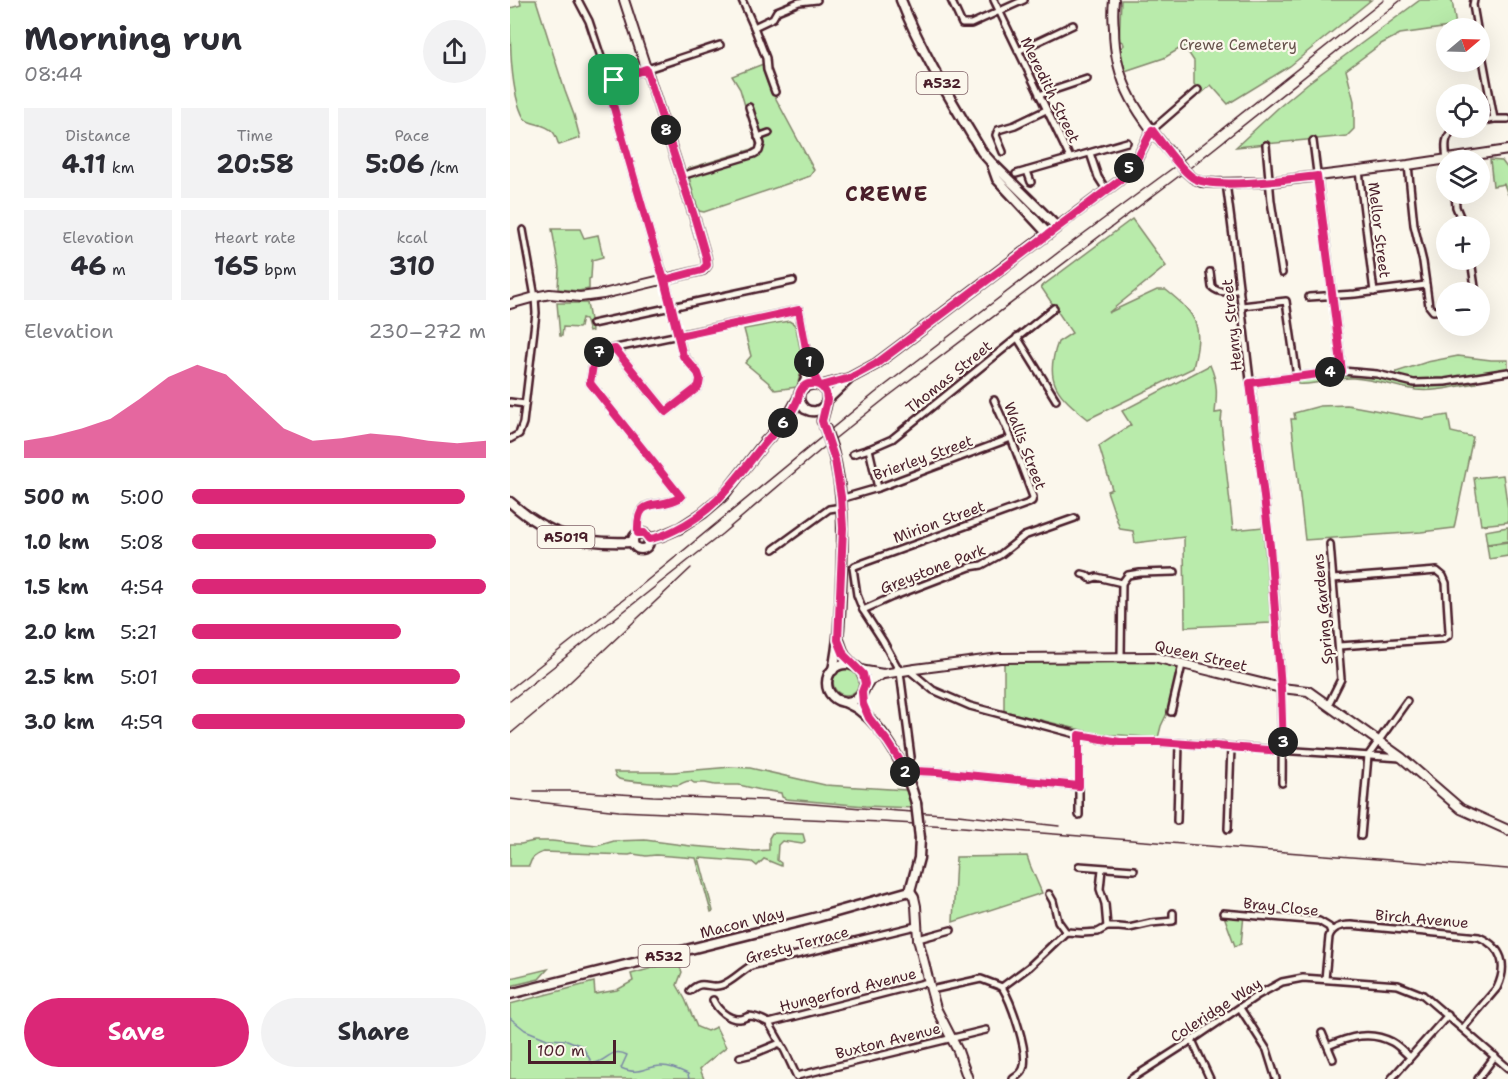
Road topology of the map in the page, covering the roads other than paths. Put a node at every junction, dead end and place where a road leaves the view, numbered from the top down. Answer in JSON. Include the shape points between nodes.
{"nodes":[{"id":1,"x":578,"y":0,"type":"edge"},
{"id":2,"x":624,"y":0,"type":"edge"},
{"id":3,"x":742,"y":0,"type":"edge"},
{"id":4,"x":817,"y":0,"type":"edge"},
{"id":5,"x":901,"y":0,"type":"edge"},
{"id":6,"x":951,"y":0,"type":"edge"},
{"id":7,"x":994,"y":0,"type":"edge"},
{"id":8,"x":1024,"y":0,"type":"edge"},
{"id":9,"x":1114,"y":0,"type":"edge"},
{"id":10,"x":1474,"y":0,"type":"edge"},
{"id":11,"x":999,"y":11,"type":"junction"},
{"id":12,"x":1475,"y":18,"type":"edge"},
{"id":13,"x":1073,"y":25,"type":"dead end"},
{"id":14,"x":754,"y":27,"type":"junction"},
{"id":15,"x":720,"y":45,"type":"dead end"},
{"id":16,"x":1018,"y":51,"type":"junction"},
{"id":17,"x":646,"y":69,"type":"junction"},
{"id":18,"x":1485,"y":72,"type":"edge"},
{"id":19,"x":1087,"y":79,"type":"dead end"},
{"id":20,"x":614,"y":80,"type":"junction"},
{"id":21,"x":1198,"y":90,"type":"dead end"},
{"id":22,"x":775,"y":92,"type":"dead end"},
{"id":23,"x":1039,"y":95,"type":"junction"},
{"id":24,"x":749,"y":107,"type":"dead end"},
{"id":25,"x":1046,"y":110,"type":"junction"},
{"id":26,"x":1494,"y":119,"type":"junction"},
{"id":27,"x":1508,"y":119,"type":"edge"},
{"id":28,"x":1490,"y":120,"type":"edge"},
{"id":29,"x":1152,"y":130,"type":"junction"},
{"id":30,"x":769,"y":133,"type":"dead end"},
{"id":31,"x":759,"y":137,"type":"junction"},
{"id":32,"x":998,"y":140,"type":"junction"},
{"id":33,"x":1313,"y":141,"type":"dead end"},
{"id":34,"x":1127,"y":142,"type":"dead end"},
{"id":35,"x":990,"y":143,"type":"dead end"},
{"id":36,"x":1119,"y":144,"type":"junction"},
{"id":37,"x":1266,"y":145,"type":"dead end"},
{"id":38,"x":1508,"y":151,"type":"edge"},
{"id":39,"x":1003,"y":152,"type":"dead end"},
{"id":40,"x":1090,"y":153,"type":"junction"},
{"id":41,"x":1121,"y":153,"type":"dead end"},
{"id":42,"x":1490,"y":153,"type":"edge"},
{"id":43,"x":1070,"y":158,"type":"junction"},
{"id":44,"x":1436,"y":161,"type":"edge"},
{"id":45,"x":991,"y":162,"type":"junction"},
{"id":46,"x":1408,"y":165,"type":"junction"},
{"id":47,"x":1027,"y":171,"type":"junction"},
{"id":48,"x":1359,"y":171,"type":"junction"},
{"id":49,"x":1016,"y":174,"type":"dead end"},
{"id":50,"x":681,"y":176,"type":"junction"},
{"id":51,"x":1317,"y":176,"type":"junction"},
{"id":52,"x":1031,"y":182,"type":"dead end"},
{"id":53,"x":1269,"y":182,"type":"junction"},
{"id":54,"x":1226,"y":183,"type":"junction"},
{"id":55,"x":1107,"y":191,"type":"junction"},
{"id":56,"x":1057,"y":227,"type":"junction"},
{"id":57,"x":523,"y":230,"type":"dead end"},
{"id":58,"x":1048,"y":234,"type":"junction"},
{"id":59,"x":1210,"y":272,"type":"dead end"},
{"id":60,"x":1282,"y":273,"type":"dead end"},
{"id":61,"x":664,"y":280,"type":"junction"},
{"id":62,"x":794,"y":280,"type":"dead end"},
{"id":63,"x":1426,"y":285,"type":"junction"},
{"id":64,"x":1240,"y":289,"type":"junction"},
{"id":65,"x":1374,"y":292,"type":"junction"},
{"id":66,"x":1332,"y":296,"type":"junction"},
{"id":67,"x":535,"y":297,"type":"junction"},
{"id":68,"x":1309,"y":297,"type":"dead end"},
{"id":69,"x":510,"y":304,"type":"edge"},
{"id":70,"x":1242,"y":306,"type":"junction"},
{"id":71,"x":672,"y":308,"type":"junction"},
{"id":72,"x":1054,"y":308,"type":"dead end"},
{"id":73,"x":1436,"y":311,"type":"edge"},
{"id":74,"x":592,"y":324,"type":"dead end"},
{"id":75,"x":679,"y":336,"type":"junction"},
{"id":76,"x":1017,"y":338,"type":"junction"},
{"id":77,"x":615,"y":349,"type":"junction"},
{"id":78,"x":809,"y":365,"type":"junction"},
{"id":79,"x":1342,"y":371,"type":"junction"},
{"id":80,"x":1508,"y":372,"type":"edge"},
{"id":81,"x":1297,"y":377,"type":"junction"},
{"id":82,"x":850,"y":378,"type":"junction"},
{"id":83,"x":1250,"y":383,"type":"junction"},
{"id":84,"x":820,"y":385,"type":"junction"},
{"id":85,"x":800,"y":394,"type":"junction"},
{"id":86,"x":994,"y":400,"type":"dead end"},
{"id":87,"x":1056,"y":400,"type":"dead end"},
{"id":88,"x":510,"y":402,"type":"edge"},
{"id":89,"x":826,"y":402,"type":"junction"},
{"id":90,"x":525,"y":404,"type":"junction"},
{"id":91,"x":811,"y":411,"type":"junction"},
{"id":92,"x":786,"y":420,"type":"junction"},
{"id":93,"x":823,"y":423,"type":"junction"},
{"id":94,"x":1011,"y":438,"type":"junction"},
{"id":95,"x":510,"y":439,"type":"edge"},
{"id":96,"x":869,"y":449,"type":"junction"},
{"id":97,"x":853,"y":454,"type":"dead end"},
{"id":98,"x":878,"y":488,"type":"junction"},
{"id":99,"x":1032,"y":501,"type":"joint"},
{"id":100,"x":510,"y":502,"type":"edge"},
{"id":101,"x":842,"y":502,"type":"junction"},
{"id":102,"x":1075,"y":518,"type":"dead end"},
{"id":103,"x":638,"y":533,"type":"junction"},
{"id":104,"x":649,"y":539,"type":"junction"},
{"id":105,"x":632,"y":542,"type":"junction"},
{"id":106,"x":1330,"y":544,"type":"dead end"},
{"id":107,"x":774,"y":549,"type":"dead end"},
{"id":108,"x":1175,"y":572,"type":"dead end"},
{"id":109,"x":1082,"y":574,"type":"dead end"},
{"id":110,"x":1333,"y":579,"type":"junction"},
{"id":111,"x":1122,"y":583,"type":"junction"},
{"id":112,"x":862,"y":610,"type":"junction"},
{"id":113,"x":838,"y":640,"type":"junction"},
{"id":114,"x":1339,"y":646,"type":"junction"},
{"id":115,"x":1121,"y":656,"type":"junction"},
{"id":116,"x":1182,"y":664,"type":"junction"},
{"id":117,"x":856,"y":668,"type":"junction"},
{"id":118,"x":833,"y":670,"type":"junction"},
{"id":119,"x":909,"y":670,"type":"junction"},
{"id":120,"x":900,"y":672,"type":"junction"},
{"id":121,"x":882,"y":674,"type":"junction"},
{"id":122,"x":1281,"y":688,"type":"junction"},
{"id":123,"x":863,"y":690,"type":"junction"},
{"id":124,"x":842,"y":701,"type":"junction"},
{"id":125,"x":1407,"y":701,"type":"dead end"},
{"id":126,"x":1328,"y":705,"type":"junction"},
{"id":127,"x":1171,"y":712,"type":"dead end"},
{"id":128,"x":869,"y":718,"type":"junction"},
{"id":129,"x":1079,"y":735,"type":"junction"},
{"id":130,"x":1378,"y":741,"type":"junction"},
{"id":131,"x":1179,"y":744,"type":"junction"},
{"id":132,"x":1231,"y":747,"type":"junction"},
{"id":133,"x":1283,"y":751,"type":"junction"},
{"id":134,"x":1368,"y":756,"type":"junction"},
{"id":135,"x":911,"y":757,"type":"dead end"},
{"id":136,"x":1402,"y":758,"type":"junction"},
{"id":137,"x":906,"y":774,"type":"junction"},
{"id":138,"x":1282,"y":783,"type":"dead end"},
{"id":139,"x":1079,"y":786,"type":"junction"},
{"id":140,"x":1079,"y":815,"type":"dead end"},
{"id":141,"x":1177,"y":822,"type":"dead end"},
{"id":142,"x":1228,"y":829,"type":"dead end"},
{"id":143,"x":1508,"y":830,"type":"edge"},
{"id":144,"x":1361,"y":836,"type":"dead end"},
{"id":145,"x":1079,"y":866,"type":"dead end"},
{"id":146,"x":1102,"y":869,"type":"junction"},
{"id":147,"x":1134,"y":870,"type":"dead end"},
{"id":148,"x":910,"y":891,"type":"junction"},
{"id":149,"x":1049,"y":894,"type":"dead end"},
{"id":150,"x":1173,"y":913,"type":"dead end"},
{"id":151,"x":1223,"y":913,"type":"dead end"},
{"id":152,"x":1180,"y":919,"type":"dead end"},
{"id":153,"x":1173,"y":921,"type":"junction"},
{"id":154,"x":916,"y":926,"type":"junction"},
{"id":155,"x":1107,"y":927,"type":"junction"},
{"id":156,"x":951,"y":930,"type":"dead end"},
{"id":157,"x":1066,"y":932,"type":"junction"},
{"id":158,"x":1331,"y":932,"type":"junction"},
{"id":159,"x":918,"y":939,"type":"junction"},
{"id":160,"x":1508,"y":952,"type":"edge"},
{"id":161,"x":1501,"y":954,"type":"junction"},
{"id":162,"x":1325,"y":979,"type":"junction"},
{"id":163,"x":929,"y":986,"type":"junction"},
{"id":164,"x":1002,"y":987,"type":"junction"},
{"id":165,"x":690,"y":991,"type":"dead end"},
{"id":166,"x":510,"y":994,"type":"edge"},
{"id":167,"x":712,"y":1000,"type":"dead end"},
{"id":168,"x":1240,"y":1008,"type":"junction"},
{"id":169,"x":1448,"y":1015,"type":"junction"},
{"id":170,"x":769,"y":1023,"type":"junction"},
{"id":171,"x":1463,"y":1028,"type":"junction"},
{"id":172,"x":986,"y":1030,"type":"dead end"},
{"id":173,"x":1322,"y":1033,"type":"dead end"},
{"id":174,"x":951,"y":1038,"type":"junction"},
{"id":175,"x":1192,"y":1040,"type":"junction"},
{"id":176,"x":780,"y":1043,"type":"junction"},
{"id":177,"x":1328,"y":1046,"type":"junction"},
{"id":178,"x":742,"y":1054,"type":"dead end"},
{"id":179,"x":1495,"y":1056,"type":"junction"},
{"id":180,"x":1410,"y":1057,"type":"junction"},
{"id":181,"x":1333,"y":1059,"type":"dead end"},
{"id":182,"x":1508,"y":1068,"type":"edge"},
{"id":183,"x":797,"y":1078,"type":"edge"},
{"id":184,"x":1135,"y":1078,"type":"edge"},
{"id":185,"x":968,"y":1079,"type":"edge"},
{"id":186,"x":1012,"y":1079,"type":"edge"},
{"id":187,"x":1210,"y":1079,"type":"edge"},
{"id":188,"x":1276,"y":1079,"type":"edge"},
{"id":189,"x":1391,"y":1079,"type":"edge"},
{"id":190,"x":1478,"y":1079,"type":"edge"}],
"edges":[{"from":1,"to":20,"type":"street","via":[[606,72]]},
{"from":2,"to":17,"type":"street"},
{"from":3,"to":14,"type":"street"},
{"from":4,"to":14,"type":"street","via":[[777,11],[773,18]]},
{"from":5,"to":45,"type":"main road","number":"A532","via":[[947,93]]},
{"from":6,"to":11,"type":"street","via":[[962,24]]},
{"from":7,"to":11,"type":"street","name":"Meredith Street"},
{"from":8,"to":11,"type":"street"},
{"from":9,"to":29,"type":"street","via":[[1114,47],[1123,84]]},
{"from":10,"to":12,"type":"street"},
{"from":11,"to":16,"type":"street","name":"Meredith Street"},
{"from":13,"to":16,"type":"street"},
{"from":14,"to":22,"type":"street"},
{"from":15,"to":17,"type":"street"},
{"from":16,"to":23,"type":"street","name":"Meredith Street"},
{"from":17,"to":20,"type":"street"},
{"from":17,"to":50,"type":"street"},
{"from":18,"to":26,"type":"street"},
{"from":19,"to":23,"type":"street"},
{"from":20,"to":61,"type":"street","via":[[612,101]]},
{"from":21,"to":29,"type":"street"},
{"from":23,"to":25,"type":"street","name":"Meredith Street"},
{"from":24,"to":31,"type":"street"},
{"from":25,"to":32,"type":"street","via":[[998,130]]},
{"from":25,"to":43,"type":"street","name":"Meredith Street"},
{"from":26,"to":27,"type":"street"},
{"from":26,"to":28,"type":"street"},
{"from":29,"to":54,"type":"street","via":[[1193,178]]},
{"from":29,"to":55,"type":"street","via":[[1138,157]]},
{"from":30,"to":31,"type":"street"},
{"from":31,"to":50,"type":"street","via":[[759,151],[754,154]]},
{"from":32,"to":35,"type":"street"},
{"from":32,"to":39,"type":"street"},
{"from":33,"to":51,"type":"street"},
{"from":34,"to":36,"type":"street"},
{"from":36,"to":40,"type":"street"},
{"from":36,"to":41,"type":"street"},
{"from":37,"to":53,"type":"street"},
{"from":38,"to":42,"type":"street"},
{"from":40,"to":43,"type":"street"},
{"from":40,"to":55,"type":"street"},
{"from":43,"to":47,"type":"street"},
{"from":44,"to":46,"type":"street"},
{"from":45,"to":56,"type":"main road","number":"A532"},
{"from":45,"to":58,"type":"main road","number":"A532","via":[[997,179]]},
{"from":46,"to":48,"type":"street"},
{"from":46,"to":63,"type":"street"},
{"from":47,"to":49,"type":"street"},
{"from":47,"to":52,"type":"street"},
{"from":48,"to":51,"type":"street"},
{"from":48,"to":65,"type":"street","name":"Mellor Street"},
{"from":50,"to":61,"type":"street","via":[[707,265],[702,270]]},
{"from":51,"to":53,"type":"street"},
{"from":51,"to":66,"type":"street"},
{"from":53,"to":54,"type":"street"},
{"from":53,"to":60,"type":"street"},
{"from":54,"to":64,"type":"street","name":"Henry Street"},
{"from":55,"to":56,"type":"street"},
{"from":56,"to":58,"type":"main road"},
{"from":57,"to":67,"type":"street"},
{"from":58,"to":82,"type":"main road","via":[[876,364]]},
{"from":59,"to":64,"type":"street","via":[[1215,290]]},
{"from":61,"to":67,"type":"street","via":[[587,296]]},
{"from":61,"to":71,"type":"street"},
{"from":62,"to":71,"type":"street"},
{"from":63,"to":65,"type":"street"},
{"from":63,"to":73,"type":"street","via":[[1429,306]]},
{"from":64,"to":70,"type":"street","name":"Henry Street"},
{"from":65,"to":66,"type":"street"},
{"from":66,"to":68,"type":"street"},
{"from":66,"to":79,"type":"street"},
{"from":67,"to":69,"type":"street"},
{"from":67,"to":90,"type":"street"},
{"from":70,"to":81,"type":"street","via":[[1286,301]]},
{"from":70,"to":83,"type":"street","name":"Henry Street"},
{"from":71,"to":74,"type":"street"},
{"from":71,"to":75,"type":"street"},
{"from":72,"to":76,"type":"street","name":"Thomas Street"},
{"from":75,"to":77,"type":"street"},
{"from":75,"to":77,"type":"street","via":[[683,356],[698,373],[700,382],[666,412]]},
{"from":75,"to":78,"type":"street","via":[[799,310]]},
{"from":76,"to":87,"type":"street"},
{"from":76,"to":96,"type":"street","name":"Thomas Street","via":[[892,439]]},
{"from":77,"to":103,"type":"street","via":[[597,352],[590,383],[681,497],[642,510]]},
{"from":78,"to":84,"type":"street"},
{"from":78,"to":85,"type":"street"},
{"from":79,"to":80,"type":"street","via":[[1414,383]]},
{"from":79,"to":81,"type":"street"},
{"from":81,"to":83,"type":"street"},
{"from":82,"to":84,"type":"main road"},
{"from":82,"to":89,"type":"main road"},
{"from":83,"to":122,"type":"street","name":"Henry Street","via":[[1270,546]]},
{"from":84,"to":85,"type":"main road","via":[[807,385]]},
{"from":84,"to":89,"type":"main road"},
{"from":85,"to":91,"type":"main road","via":[[802,407]]},
{"from":85,"to":92,"type":"main road","number":"A5019"},
{"from":86,"to":94,"type":"street","name":"Wallis Street"},
{"from":88,"to":90,"type":"street"},
{"from":89,"to":91,"type":"main road","via":[[820,410]]},
{"from":89,"to":93,"type":"main road"},
{"from":90,"to":95,"type":"street","via":[[521,430]]},
{"from":91,"to":92,"type":"main road","number":"A5019"},
{"from":91,"to":93,"type":"main road"},
{"from":92,"to":104,"type":"main road","number":"A5019","via":[[712,505],[680,528]]},
{"from":93,"to":101,"type":"main road","bridge":true},
{"from":94,"to":98,"type":"street","name":"Brierley Street"},
{"from":94,"to":99,"type":"street","name":"Wallis Street"},
{"from":96,"to":97,"type":"street","name":"Thomas Street"},
{"from":96,"to":98,"type":"street"},
{"from":98,"to":101,"type":"street","name":"Brierley Street"},
{"from":99,"to":112,"type":"street","name":"Mirion Street","via":[[855,566]]},
{"from":100,"to":105,"type":"main road","number":"A5019","via":[[538,525],[566,537]]},
{"from":101,"to":107,"type":"street","name":"Brierley Street"},
{"from":101,"to":113,"type":"main road"},
{"from":102,"to":112,"type":"street","name":"Greystone Park","via":[[1024,536],[982,565]]},
{"from":103,"to":104,"type":"main road"},
{"from":103,"to":105,"type":"main road"},
{"from":104,"to":105,"type":"main road","number":"A5019","via":[[648,546],[641,549]]},
{"from":106,"to":110,"type":"street","name":"Spring Gardens"},
{"from":108,"to":111,"type":"street","via":[[1128,575]]},
{"from":109,"to":111,"type":"street"},
{"from":110,"to":114,"type":"street","name":"Spring Gardens"},
{"from":110,"to":114,"type":"street","via":[[1437,571],[1446,582],[1449,634],[1443,639]]},
{"from":111,"to":115,"type":"street"},
{"from":112,"to":120,"type":"street","via":[[884,640]]},
{"from":113,"to":117,"type":"main road","via":[[844,655]]},
{"from":113,"to":118,"type":"main road"},
{"from":114,"to":126,"type":"street","name":"Spring Gardens","via":[[1341,679]]},
{"from":115,"to":116,"type":"street","name":"Queen Street","via":[[1154,657]]},
{"from":115,"to":119,"type":"street","name":"Queen Street","via":[[1000,658]]},
{"from":116,"to":122,"type":"street","name":"Queen Street"},
{"from":116,"to":127,"type":"street"},
{"from":117,"to":118,"type":"main road","via":[[842,665]]},
{"from":117,"to":121,"type":"street"},
{"from":117,"to":123,"type":"main road","via":[[864,679]]},
{"from":118,"to":124,"type":"main road","via":[[828,679],[829,689]]},
{"from":119,"to":120,"type":"street","name":"Queen Street"},
{"from":119,"to":129,"type":"street","via":[[933,690],[970,706]]},
{"from":120,"to":121,"type":"street","name":"Queen Street"},
{"from":120,"to":135,"type":"street"},
{"from":121,"to":123,"type":"street","via":[[870,680]]},
{"from":122,"to":126,"type":"street","name":"Queen Street","via":[[1308,692]]},
{"from":122,"to":133,"type":"street","name":"Henry Street"},
{"from":123,"to":124,"type":"main road","via":[[854,700]]},
{"from":123,"to":128,"type":"main road"},
{"from":124,"to":128,"type":"main road"},
{"from":125,"to":130,"type":"street"},
{"from":126,"to":130,"type":"street","name":"Queen Street"},
{"from":128,"to":137,"type":"main road"},
{"from":129,"to":131,"type":"street","via":[[1120,742]]},
{"from":129,"to":139,"type":"street"},
{"from":130,"to":134,"type":"street"},
{"from":130,"to":136,"type":"street","name":"Queen Street"},
{"from":131,"to":132,"type":"street"},
{"from":131,"to":141,"type":"street"},
{"from":132,"to":133,"type":"street"},
{"from":132,"to":142,"type":"street"},
{"from":133,"to":134,"type":"street"},
{"from":133,"to":138,"type":"street","name":"Henry Street"},
{"from":134,"to":136,"type":"street"},
{"from":134,"to":144,"type":"street"},
{"from":136,"to":143,"type":"street","name":"Queen Street","via":[[1461,809]]},
{"from":137,"to":139,"type":"street","via":[[937,772]]},
{"from":137,"to":148,"type":"main road","bridge":true,"via":[[916,803],[920,838]]},
{"from":139,"to":140,"type":"street"},
{"from":145,"to":146,"type":"street"},
{"from":146,"to":147,"type":"street"},
{"from":146,"to":155,"type":"street","via":[[1100,890]]},
{"from":148,"to":154,"type":"street","via":[[916,906]]},
{"from":148,"to":166,"type":"main road","name":"Macon Way","number":"A532","via":[[818,918]]},
{"from":149,"to":157,"type":"street"},
{"from":150,"to":153,"type":"street"},
{"from":151,"to":158,"type":"street","name":"Bray Close","via":[[1319,921]]},
{"from":152,"to":153,"type":"street"},
{"from":153,"to":155,"type":"street"},
{"from":154,"to":159,"type":"street"},
{"from":154,"to":165,"type":"street","name":"Gresty Terrace","via":[[751,966],[728,983],[713,987],[700,984]]},
{"from":155,"to":157,"type":"street","via":[[1098,932]]},
{"from":156,"to":159,"type":"street"},
{"from":157,"to":164,"type":"street"},
{"from":158,"to":161,"type":"street","name":"Birch Avenue","via":[[1339,926],[1351,925],[1472,935],[1487,940]]},
{"from":158,"to":162,"type":"street"},
{"from":159,"to":163,"type":"street"},
{"from":160,"to":161,"type":"street"},
{"from":161,"to":171,"type":"street","via":[[1501,981]]},
{"from":162,"to":168,"type":"street","name":"Coleridge Way","via":[[1282,982]]},
{"from":162,"to":169,"type":"street","name":"Coleridge Way","via":[[1398,985],[1423,995]]},
{"from":163,"to":164,"type":"street","name":"Hungerford Avenue","via":[[981,980]]},
{"from":163,"to":170,"type":"street","name":"Hungerford Avenue"},
{"from":163,"to":174,"type":"street"},
{"from":164,"to":186,"type":"street","via":[[1011,1004],[1024,1057],[1024,1068]]},
{"from":167,"to":170,"type":"street","name":"Hungerford Avenue","via":[[720,1012],[734,1018],[749,1016]]},
{"from":168,"to":175,"type":"street","name":"Coleridge Way"},
{"from":168,"to":188,"type":"street","via":[[1266,1050]]},
{"from":169,"to":171,"type":"street","name":"Coleridge Way"},
{"from":169,"to":180,"type":"street"},
{"from":170,"to":176,"type":"street"},
{"from":171,"to":179,"type":"street","name":"Coleridge Way"},
{"from":172,"to":174,"type":"street","name":"Buxton Avenue"},
{"from":173,"to":177,"type":"street"},
{"from":174,"to":183,"type":"street","name":"Buxton Avenue"},
{"from":174,"to":185,"type":"street"},
{"from":175,"to":184,"type":"street","name":"Coleridge Way"},
{"from":175,"to":187,"type":"street"},
{"from":176,"to":178,"type":"street","via":[[753,1054]]},
{"from":176,"to":183,"type":"street"},
{"from":177,"to":180,"type":"street","via":[[1368,1035],[1393,1042]]},
{"from":177,"to":181,"type":"street"},
{"from":179,"to":182,"type":"street","name":"Coleridge Way"},
{"from":179,"to":190,"type":"street"},
{"from":180,"to":189,"type":"street"}]}
